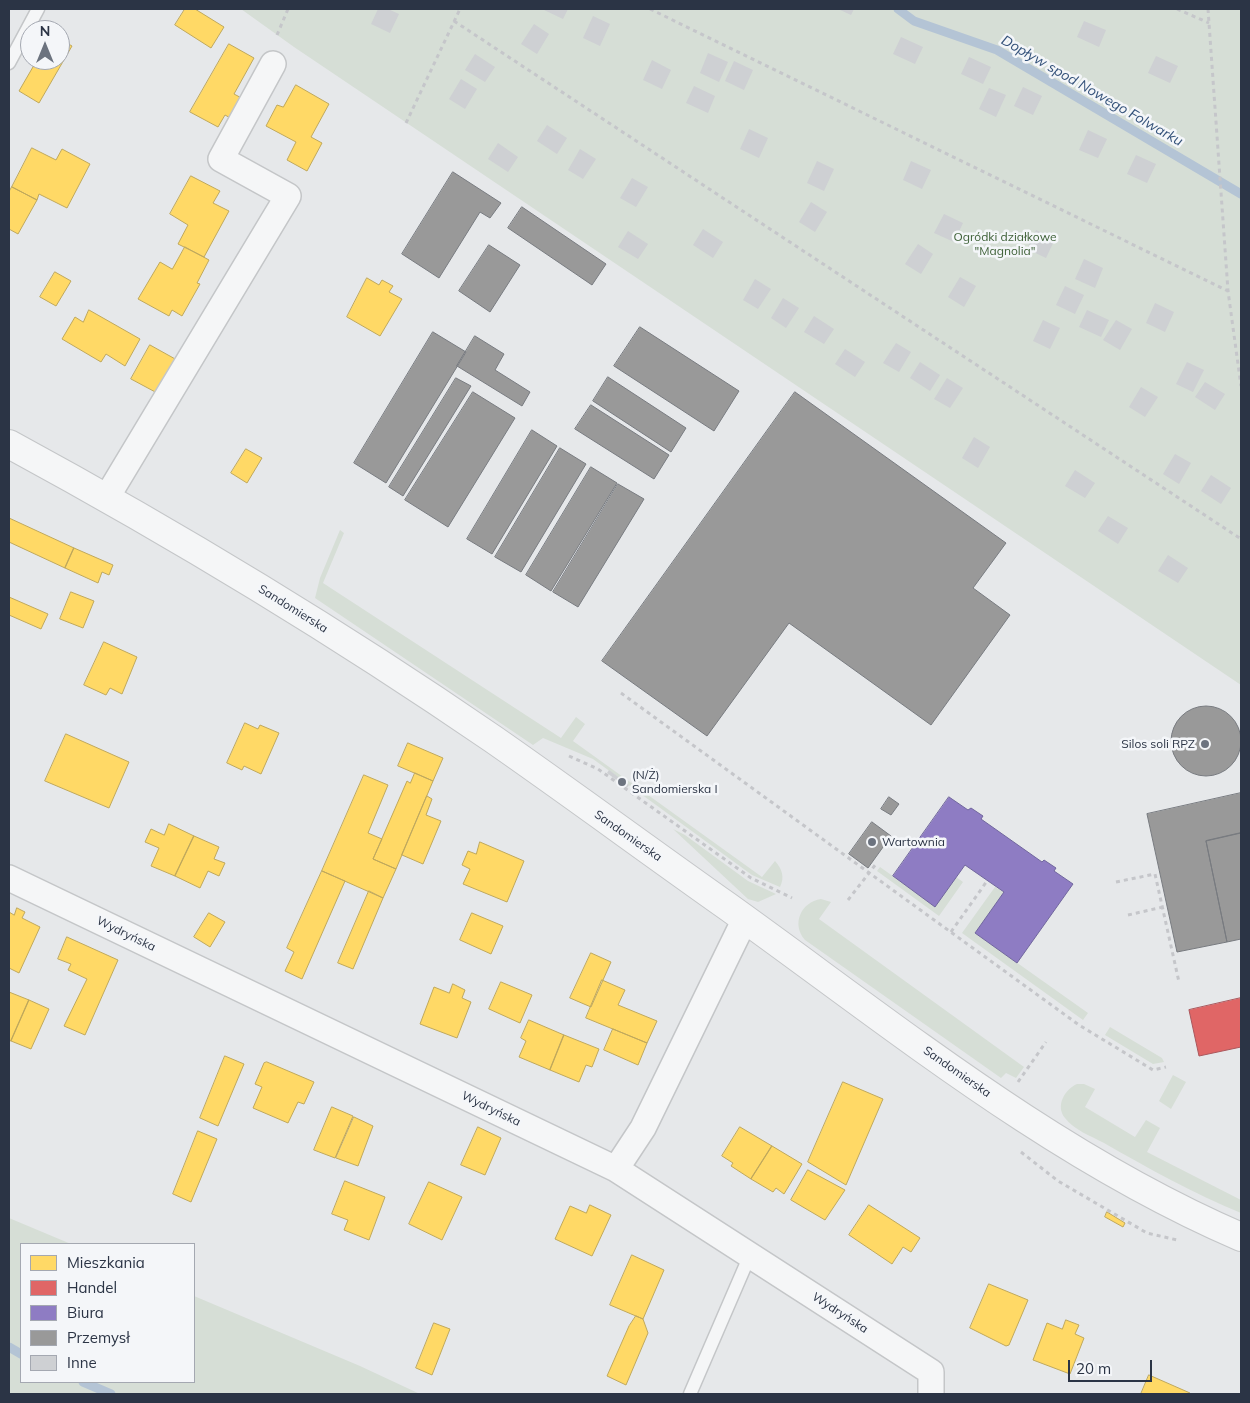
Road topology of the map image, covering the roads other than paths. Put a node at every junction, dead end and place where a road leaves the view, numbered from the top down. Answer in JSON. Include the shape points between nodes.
{"nodes":[{"id":1,"x":38,"y":9,"type":"edge"},
{"id":2,"x":9,"y":63,"type":"edge"},
{"id":3,"x":273,"y":64,"type":"dead end"},
{"id":4,"x":9,"y":444,"type":"edge"},
{"id":5,"x":107,"y":497,"type":"junction"},
{"id":6,"x":9,"y":878,"type":"edge"},
{"id":7,"x":745,"y":919,"type":"junction"},
{"id":8,"x":616,"y":1169,"type":"junction"},
{"id":9,"x":1241,"y":1237,"type":"edge"},
{"id":10,"x":750,"y":1255,"type":"junction"},
{"id":11,"x":690,"y":1394,"type":"edge"},
{"id":12,"x":931,"y":1394,"type":"edge"}],
"edges":[{"from":1,"to":2,"type":"lane"},
{"from":3,"to":5,"type":"street","via":[[221,159],[288,196]]},
{"from":4,"to":5,"type":"street","name":"Sandomierska"},
{"from":5,"to":7,"type":"street","name":"Sandomierska","via":[[227,567],[493,739]]},
{"from":6,"to":8,"type":"street","name":"Wydryńska"},
{"from":7,"to":8,"type":"street","via":[[643,1128]]},
{"from":7,"to":9,"type":"street","name":"Sandomierska","via":[[1044,1132],[1124,1180]]},
{"from":8,"to":10,"type":"street","name":"Wydryńska"},
{"from":10,"to":11,"type":"lane"},
{"from":10,"to":12,"type":"street","name":"Wydryńska","via":[[931,1372]]}]}
